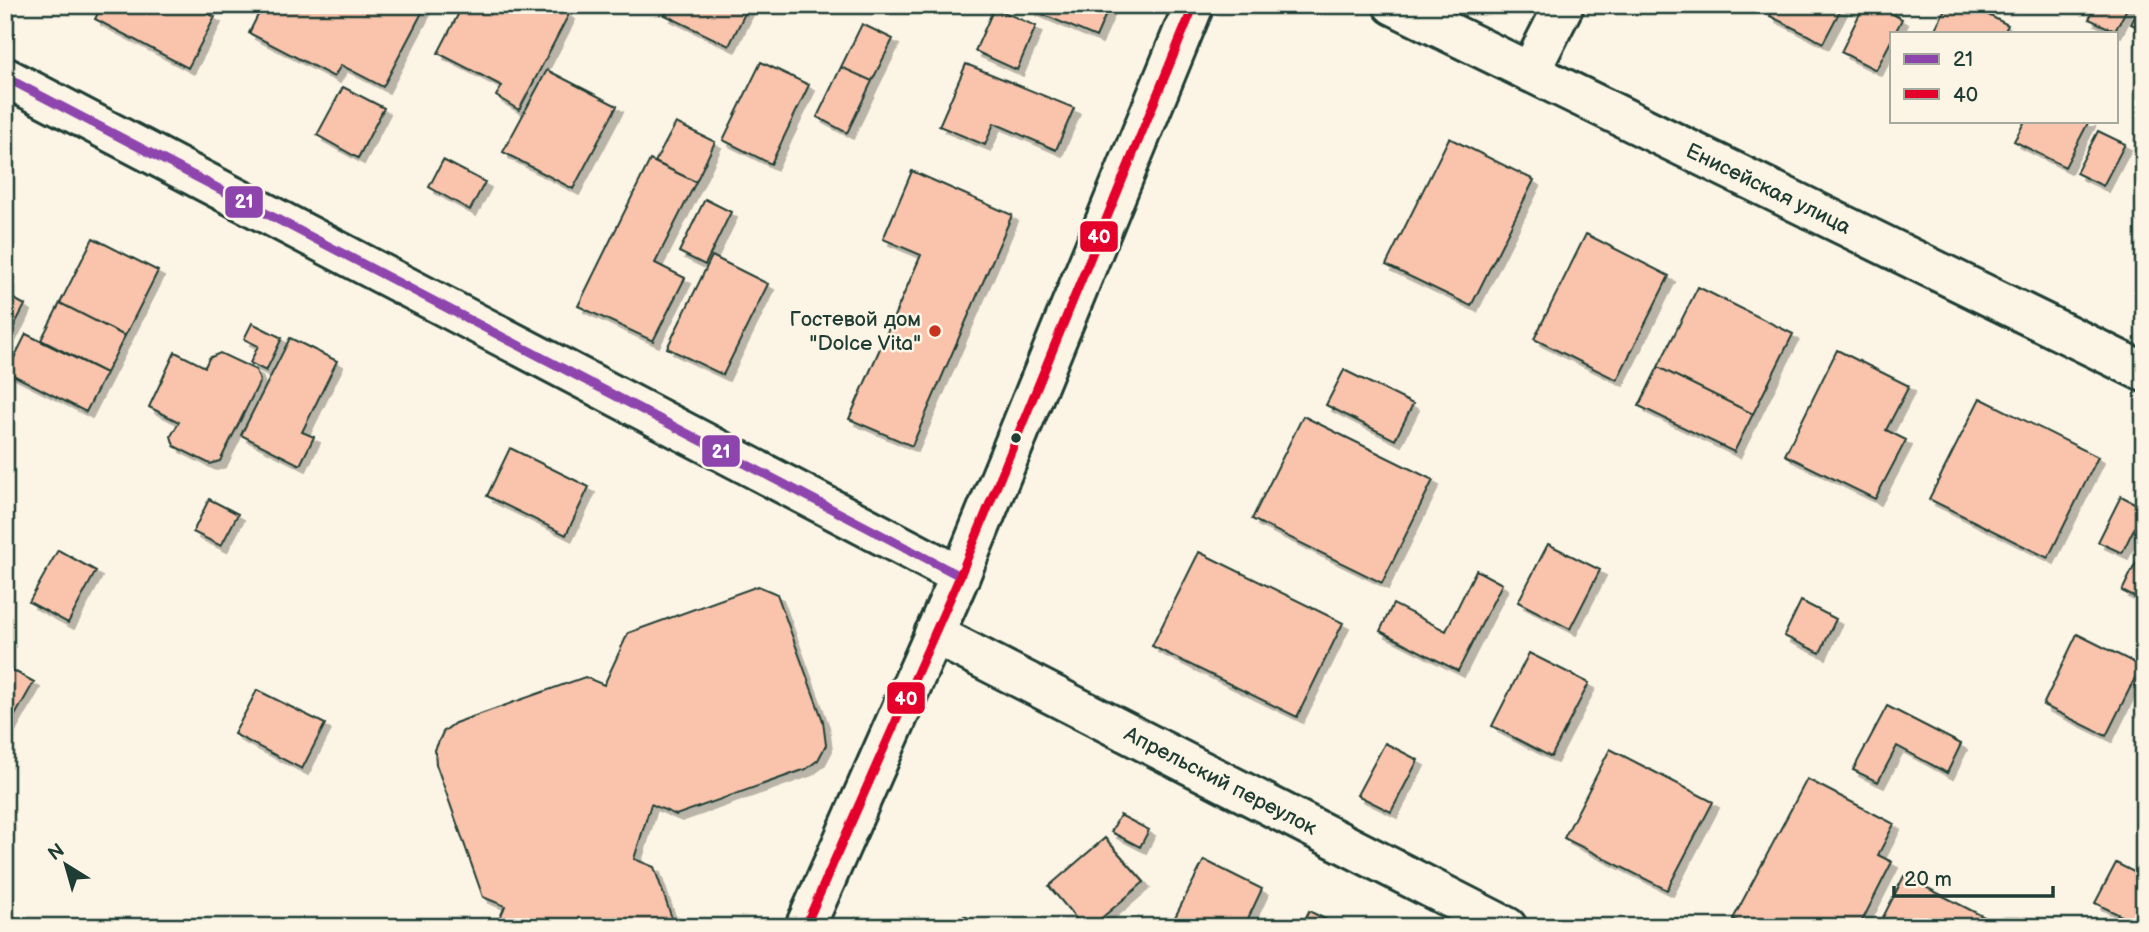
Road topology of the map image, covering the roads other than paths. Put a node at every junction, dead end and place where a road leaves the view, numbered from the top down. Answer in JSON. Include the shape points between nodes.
{"nodes":[{"id":1,"x":1194,"y":5,"type":"edge"},
{"id":2,"x":1393,"y":5,"type":"edge"},
{"id":3,"x":1564,"y":5,"type":"edge"},
{"id":4,"x":1530,"y":72,"type":"junction"},
{"id":5,"x":5,"y":77,"type":"edge"},
{"id":6,"x":2144,"y":372,"type":"edge"},
{"id":7,"x":960,"y":576,"type":"junction"},
{"id":8,"x":934,"y":634,"type":"junction"},
{"id":9,"x":805,"y":927,"type":"edge"},
{"id":10,"x":1507,"y":927,"type":"edge"}],
"edges":[{"from":1,"to":7,"type":"street"},
{"from":2,"to":4,"type":"street","name":"Енисейская улица"},
{"from":3,"to":4,"type":"street"},
{"from":4,"to":6,"type":"street","name":"Енисейская улица"},
{"from":5,"to":7,"type":"street"},
{"from":7,"to":8,"type":"street"},
{"from":8,"to":9,"type":"street"},
{"from":8,"to":10,"type":"street","name":"Апрельский переулок"}]}
